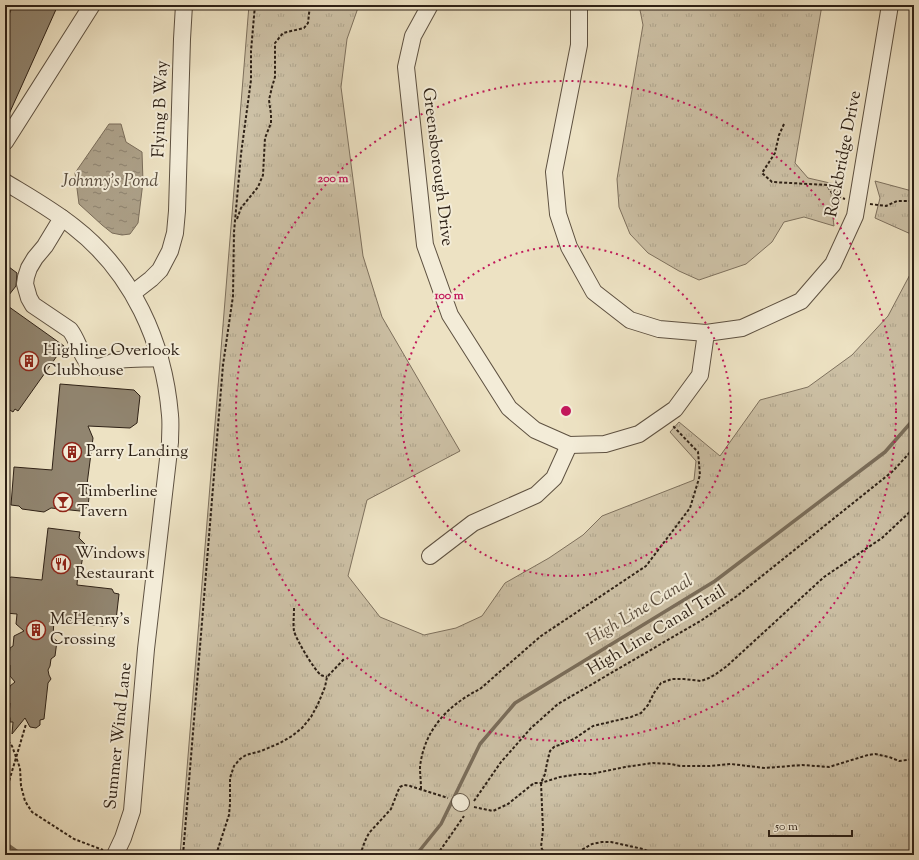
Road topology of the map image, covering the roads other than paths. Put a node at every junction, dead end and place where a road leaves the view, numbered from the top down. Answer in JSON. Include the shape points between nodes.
{"nodes":[{"id":1,"x":92,"y":5,"type":"edge"},
{"id":2,"x":184,"y":5,"type":"edge"},
{"id":3,"x":430,"y":5,"type":"edge"},
{"id":4,"x":579,"y":5,"type":"edge"},
{"id":5,"x":890,"y":5,"type":"edge"},
{"id":6,"x":5,"y":142,"type":"edge"},
{"id":7,"x":5,"y":182,"type":"edge"},
{"id":8,"x":62,"y":218,"type":"junction"},
{"id":9,"x":133,"y":294,"type":"junction"},
{"id":10,"x":706,"y":333,"type":"junction"},
{"id":11,"x":160,"y":358,"type":"junction"},
{"id":12,"x":569,"y":445,"type":"junction"},
{"id":13,"x":430,"y":556,"type":"dead end"},
{"id":14,"x":111,"y":854,"type":"edge"}],
"edges":[{"from":1,"to":6,"type":"street"},
{"from":2,"to":9,"type":"street","name":"Flying B Way","via":[[175,233],[170,251],[160,270]]},
{"from":3,"to":12,"type":"street","name":"Greensborough Drive","via":[[413,36],[406,67],[425,245],[450,314],[509,408],[535,430]]},
{"from":4,"to":10,"type":"street","name":"Rockbridge Drive","via":[[579,45],[554,172],[558,214],[569,247],[594,292],[630,320],[659,329]]},
{"from":5,"to":10,"type":"street","name":"Rockbridge Drive","via":[[855,216],[833,264],[801,301],[742,328]]},
{"from":7,"to":8,"type":"street","name":"Summer Wind Lane"},
{"from":8,"to":9,"type":"street","name":"Summer Wind Lane","via":[[92,242],[112,264]]},
{"from":8,"to":11,"type":"street","via":[[46,246],[29,268],[25,284],[28,298],[33,305],[70,330],[92,366],[104,366],[118,360]]},
{"from":9,"to":11,"type":"street","name":"Summer Wind Lane","via":[[153,335]]},
{"from":10,"to":12,"type":"street","name":"Greensborough Drive","via":[[700,376],[675,409],[639,434],[605,444]]},
{"from":11,"to":14,"type":"street","name":"Summer Wind Lane","via":[[167,389],[170,442],[148,634],[132,811],[123,838]]},
{"from":12,"to":13,"type":"street","via":[[554,478],[536,495],[473,523]]}]}
